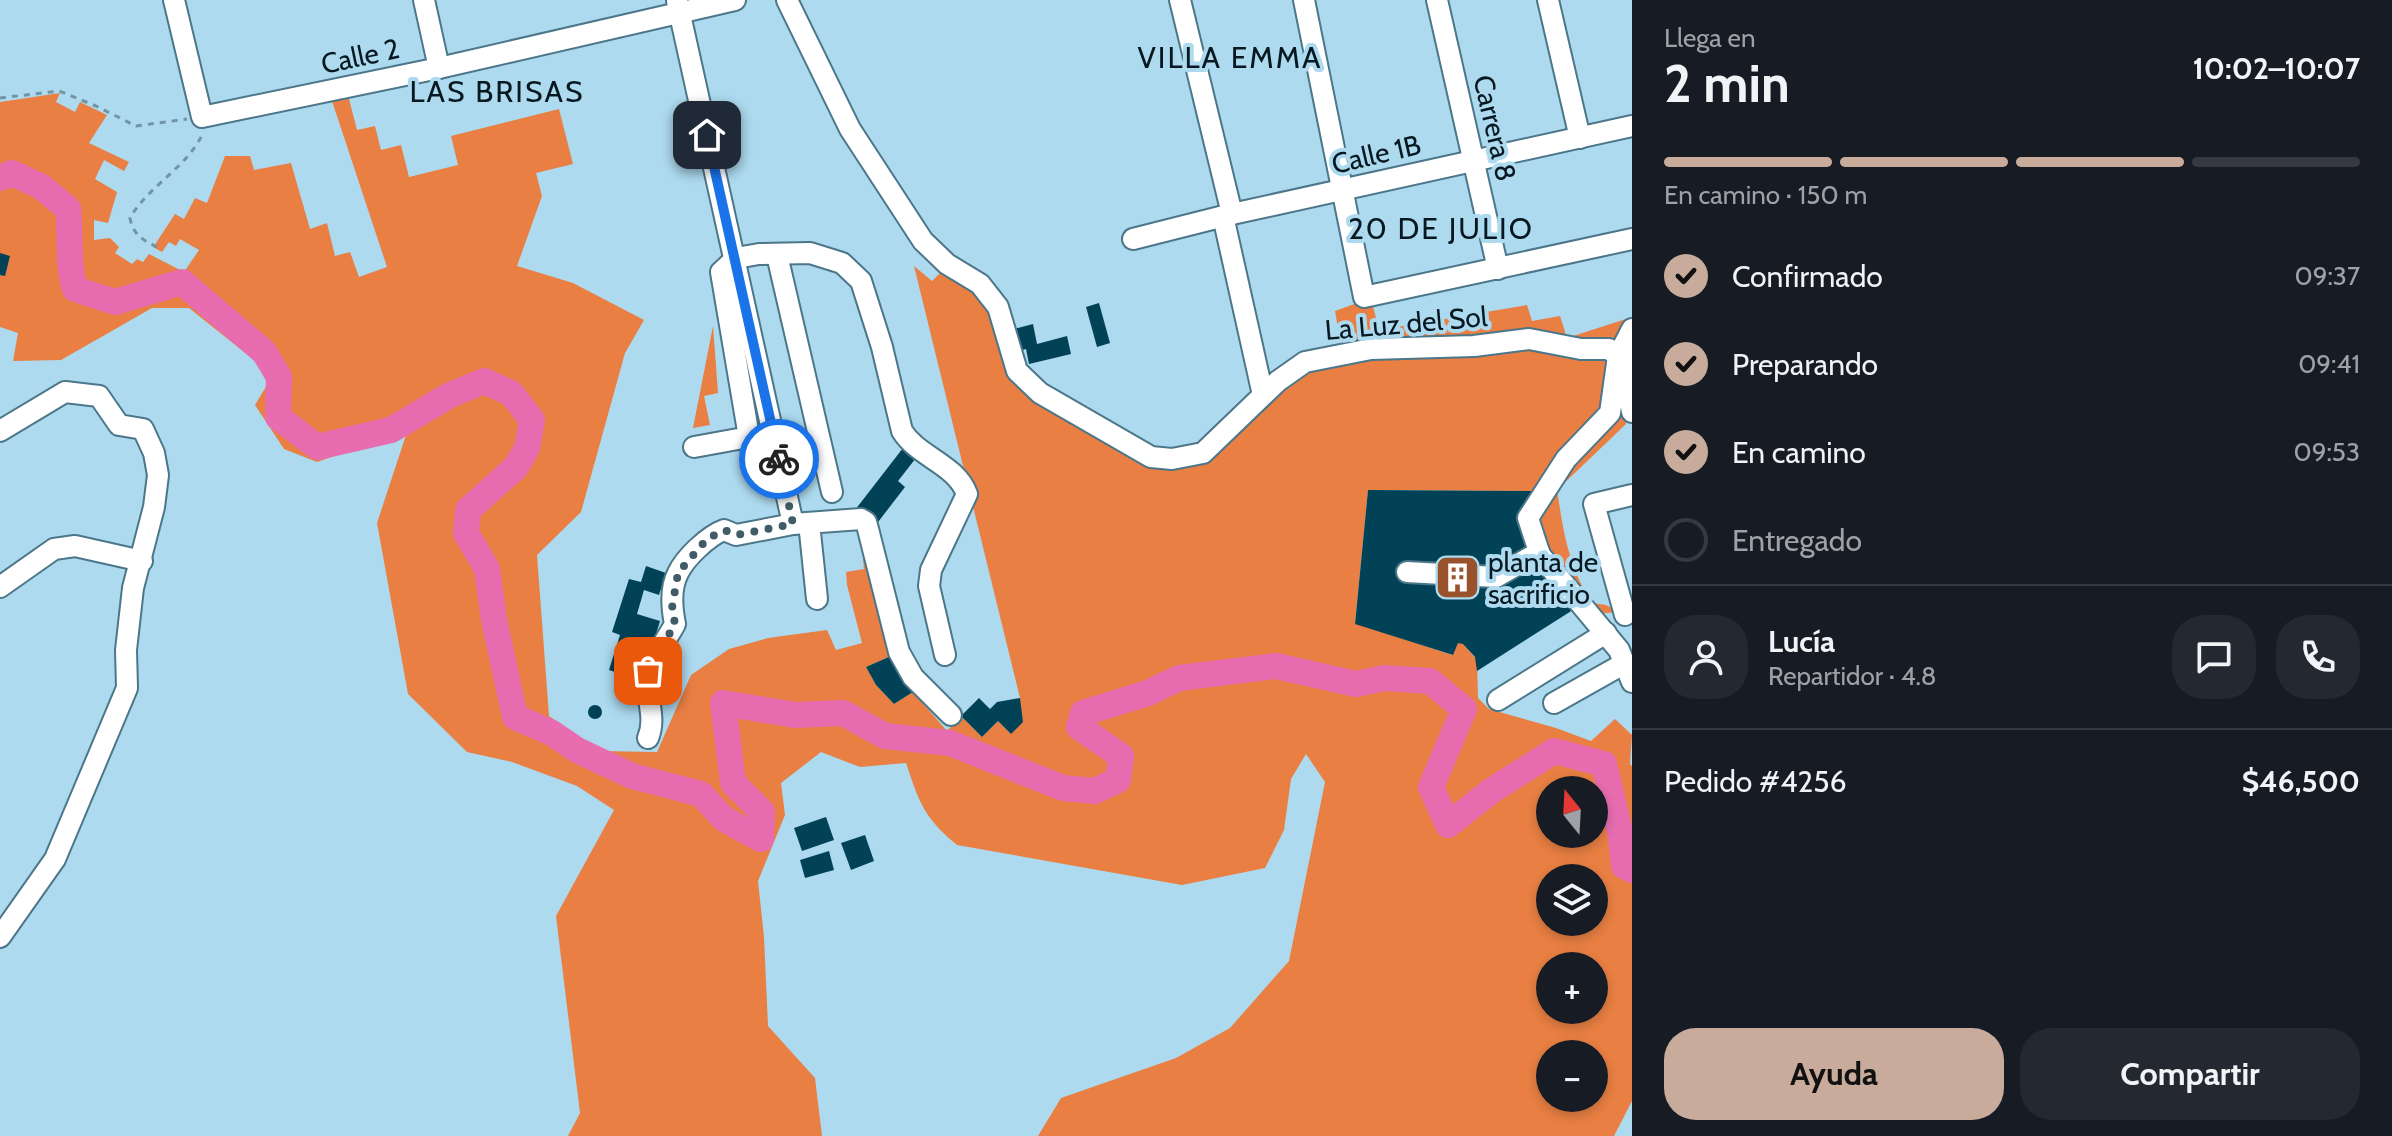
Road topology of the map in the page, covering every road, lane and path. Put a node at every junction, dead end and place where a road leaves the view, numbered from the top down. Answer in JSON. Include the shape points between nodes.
{"nodes":[{"id":1,"x":174,"y":0,"type":"edge"},
{"id":2,"x":424,"y":0,"type":"edge"},
{"id":3,"x":735,"y":0,"type":"edge"},
{"id":4,"x":787,"y":0,"type":"edge"},
{"id":5,"x":1180,"y":0,"type":"edge"},
{"id":6,"x":1304,"y":0,"type":"edge"},
{"id":7,"x":1437,"y":0,"type":"edge"},
{"id":8,"x":1548,"y":0,"type":"edge"},
{"id":9,"x":678,"y":6,"type":"edge"},
{"id":10,"x":439,"y":68,"type":"junction"},
{"id":11,"x":0,"y":98,"type":"edge"},
{"id":12,"x":202,"y":117,"type":"junction"},
{"id":13,"x":1632,"y":126,"type":"edge"},
{"id":14,"x":1580,"y":138,"type":"junction"},
{"id":15,"x":1474,"y":161,"type":"junction"},
{"id":16,"x":1344,"y":191,"type":"junction"},
{"id":17,"x":1228,"y":215,"type":"junction"},
{"id":18,"x":1133,"y":239,"type":"dead end"},
{"id":19,"x":1632,"y":239,"type":"edge"},
{"id":20,"x":157,"y":247,"type":"dead end"},
{"id":21,"x":777,"y":255,"type":"junction"},
{"id":22,"x":736,"y":258,"type":"junction"},
{"id":23,"x":1498,"y":269,"type":"junction"},
{"id":24,"x":1632,"y":329,"type":"edge"},
{"id":25,"x":1625,"y":350,"type":"edge"},
{"id":26,"x":1263,"y":395,"type":"junction"},
{"id":27,"x":1632,"y":412,"type":"edge"},
{"id":28,"x":0,"y":431,"type":"edge"},
{"id":29,"x":694,"y":447,"type":"dead end"},
{"id":30,"x":832,"y":492,"type":"dead end"},
{"id":31,"x":1632,"y":495,"type":"edge"},
{"id":32,"x":801,"y":523,"type":"junction"},
{"id":33,"x":1539,"y":552,"type":"junction"},
{"id":34,"x":142,"y":561,"type":"junction"},
{"id":35,"x":1407,"y":572,"type":"dead end"},
{"id":36,"x":0,"y":587,"type":"edge"},
{"id":37,"x":817,"y":599,"type":"dead end"},
{"id":38,"x":1625,"y":615,"type":"dead end"},
{"id":39,"x":1606,"y":633,"type":"junction"},
{"id":40,"x":945,"y":655,"type":"dead end"},
{"id":41,"x":1628,"y":672,"type":"edge"},
{"id":42,"x":1498,"y":700,"type":"dead end"},
{"id":43,"x":1554,"y":703,"type":"dead end"},
{"id":44,"x":951,"y":715,"type":"dead end"},
{"id":45,"x":648,"y":738,"type":"dead end"},
{"id":46,"x":0,"y":937,"type":"edge"}],
"edges":[{"from":1,"to":12,"type":"street"},
{"from":2,"to":10,"type":"street"},
{"from":3,"to":9,"type":"street","name":"Calle 2"},
{"from":4,"to":26,"type":"street","name":"La Luz del Sol","via":[[850,129],[923,241],[980,284],[998,307],[1017,371],[1040,393],[1151,457],[1172,459],[1203,453]]},
{"from":5,"to":17,"type":"street"},
{"from":6,"to":16,"type":"street"},
{"from":7,"to":15,"type":"street","name":"Carrera 8"},
{"from":8,"to":14,"type":"street"},
{"from":9,"to":10,"type":"street","name":"Calle 2"},
{"from":9,"to":22,"type":"street"},
{"from":10,"to":12,"type":"street","name":"Calle 2"},
{"from":11,"to":12,"type":"path","via":[[59,91],[136,126]]},
{"from":12,"to":20,"type":"path","via":[[203,135],[196,146],[130,218],[138,237]]},
{"from":13,"to":14,"type":"street","name":"Calle 1B"},
{"from":14,"to":15,"type":"street","name":"Calle 1B"},
{"from":15,"to":16,"type":"street","name":"Calle 1B"},
{"from":15,"to":23,"type":"street","name":"Carrera 8"},
{"from":16,"to":17,"type":"street","name":"Calle 1B"},
{"from":16,"to":23,"type":"street","via":[[1364,297]]},
{"from":17,"to":18,"type":"street","name":"Calle 1B"},
{"from":17,"to":26,"type":"street"},
{"from":19,"to":23,"type":"street"},
{"from":21,"to":22,"type":"street"},
{"from":21,"to":30,"type":"street"},
{"from":21,"to":40,"type":"street","via":[[810,253],[842,263],[861,281],[902,431],[955,475],[967,494],[931,570],[929,586]]},
{"from":22,"to":29,"type":"street","via":[[721,272],[749,437]]},
{"from":22,"to":32,"type":"street"},
{"from":24,"to":25,"type":"street"},
{"from":25,"to":26,"type":"street","name":"La Luz del Sol","via":[[1581,349],[1529,339],[1371,349],[1305,362]]},
{"from":25,"to":27,"type":"street"},
{"from":25,"to":33,"type":"street","via":[[1610,413],[1566,459],[1528,518]]},
{"from":28,"to":34,"type":"street","via":[[65,392],[99,396],[119,425],[143,429],[158,475]]},
{"from":31,"to":38,"type":"street","via":[[1594,504]]},
{"from":32,"to":37,"type":"street"},
{"from":32,"to":44,"type":"street","via":[[866,522],[899,652],[913,677]]},
{"from":32,"to":45,"type":"street","via":[[736,535],[716,533],[678,573],[675,624],[648,671],[653,726]]},
{"from":33,"to":35,"type":"street","via":[[1496,577]]},
{"from":33,"to":39,"type":"street"},
{"from":34,"to":36,"type":"street","via":[[75,546],[54,549]]},
{"from":34,"to":46,"type":"street","via":[[128,629],[127,688],[55,859]]},
{"from":39,"to":41,"type":"street"},
{"from":39,"to":42,"type":"street"},
{"from":41,"to":43,"type":"street"}]}
